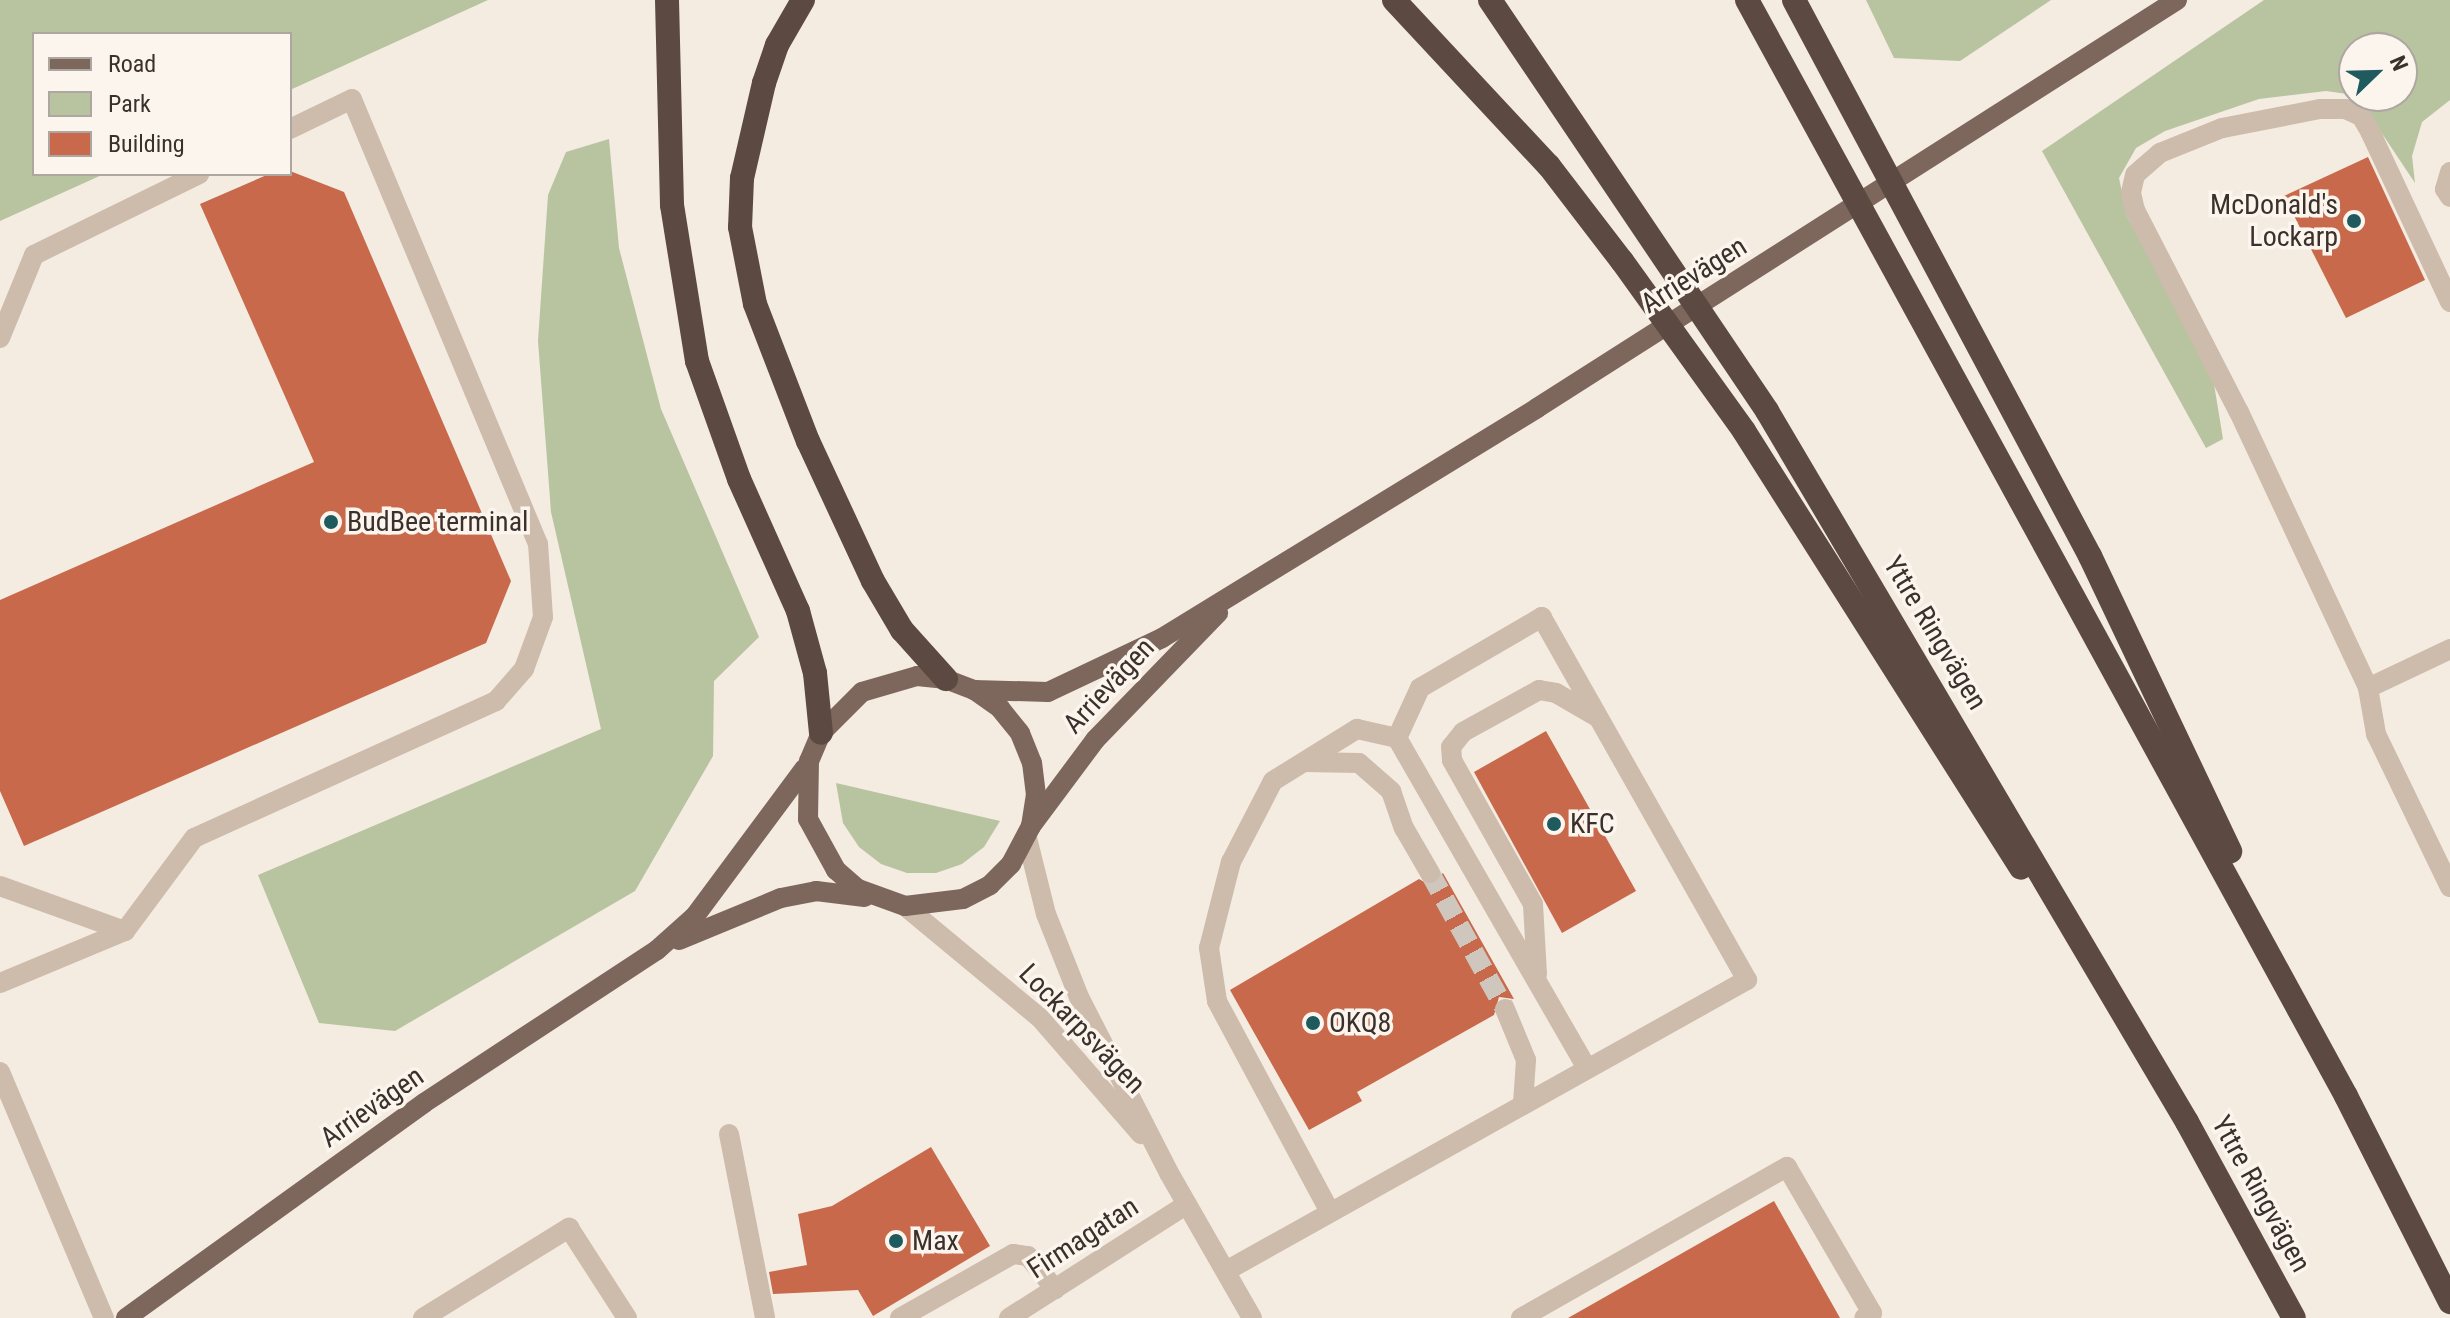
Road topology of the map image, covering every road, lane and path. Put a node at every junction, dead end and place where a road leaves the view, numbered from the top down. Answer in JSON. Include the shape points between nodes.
{"nodes":[{"id":1,"x":667,"y":0,"type":"edge"},
{"id":2,"x":803,"y":0,"type":"edge"},
{"id":3,"x":1394,"y":0,"type":"edge"},
{"id":4,"x":1490,"y":0,"type":"edge"},
{"id":5,"x":1747,"y":0,"type":"edge"},
{"id":6,"x":1794,"y":0,"type":"edge"},
{"id":7,"x":2177,"y":0,"type":"edge"},
{"id":8,"x":292,"y":128,"type":"edge"},
{"id":9,"x":2450,"y":172,"type":"edge"},
{"id":10,"x":195,"y":176,"type":"edge"},
{"id":11,"x":2450,"y":197,"type":"edge"},
{"id":12,"x":2450,"y":302,"type":"edge"},
{"id":13,"x":0,"y":338,"type":"edge"},
{"id":14,"x":1238,"y":593,"type":"junction"},
{"id":15,"x":2450,"y":649,"type":"edge"},
{"id":16,"x":946,"y":679,"type":"junction"},
{"id":17,"x":2368,"y":688,"type":"junction"},
{"id":18,"x":974,"y":690,"type":"junction"},
{"id":19,"x":1600,"y":720,"type":"junction"},
{"id":20,"x":821,"y":733,"type":"junction"},
{"id":21,"x":1397,"y":738,"type":"junction"},
{"id":22,"x":809,"y":761,"type":"junction"},
{"id":23,"x":1305,"y":762,"type":"junction"},
{"id":24,"x":1029,"y":832,"type":"junction"},
{"id":25,"x":1430,"y":873,"type":"tunnel mouth"},
{"id":26,"x":0,"y":886,"type":"edge"},
{"id":27,"x":2450,"y":887,"type":"edge"},
{"id":28,"x":884,"y":901,"type":"junction"},
{"id":29,"x":905,"y":906,"type":"junction"},
{"id":30,"x":125,"y":931,"type":"junction"},
{"id":31,"x":657,"y":950,"type":"junction"},
{"id":32,"x":1538,"y":982,"type":"junction"},
{"id":33,"x":0,"y":983,"type":"edge"},
{"id":34,"x":1505,"y":1009,"type":"tunnel mouth"},
{"id":35,"x":1587,"y":1068,"type":"junction"},
{"id":36,"x":0,"y":1072,"type":"edge"},
{"id":37,"x":2346,"y":1096,"type":"junction"},
{"id":38,"x":1523,"y":1104,"type":"junction"},
{"id":39,"x":2187,"y":1122,"type":"junction"},
{"id":40,"x":729,"y":1134,"type":"dead end"},
{"id":41,"x":1169,"y":1173,"type":"junction"},
{"id":42,"x":1187,"y":1204,"type":"junction"},
{"id":43,"x":1330,"y":1212,"type":"junction"},
{"id":44,"x":1226,"y":1271,"type":"junction"},
{"id":45,"x":1055,"y":1289,"type":"junction"},
{"id":46,"x":2450,"y":1302,"type":"edge"},
{"id":47,"x":104,"y":1318,"type":"edge"},
{"id":48,"x":126,"y":1318,"type":"edge"},
{"id":49,"x":423,"y":1318,"type":"edge"},
{"id":50,"x":627,"y":1318,"type":"edge"},
{"id":51,"x":765,"y":1318,"type":"edge"},
{"id":52,"x":900,"y":1318,"type":"edge"},
{"id":53,"x":1009,"y":1318,"type":"edge"},
{"id":54,"x":1252,"y":1318,"type":"edge"},
{"id":55,"x":1521,"y":1318,"type":"edge"},
{"id":56,"x":1864,"y":1318,"type":"edge"},
{"id":57,"x":2294,"y":1318,"type":"edge"}],
"edges":[{"from":1,"to":20,"type":"highway","via":[[672,205],[697,361],[739,479],[798,611],[815,673]]},
{"from":2,"to":16,"type":"highway","via":[[777,45],[742,178],[740,227],[755,304],[808,441],[873,581],[902,630]]},
{"from":3,"to":39,"type":"highway","via":[[1549,166],[1744,431]]},
{"from":4,"to":39,"type":"highway","name":"Yttre Ringvägen","via":[[1767,411]]},
{"from":5,"to":37,"type":"highway"},
{"from":6,"to":37,"type":"highway","via":[[2090,556]]},
{"from":7,"to":14,"type":"main road","name":"Arrievägen"},
{"from":8,"to":30,"type":"street","via":[[352,99],[538,544],[543,617],[524,669],[496,701],[194,838]]},
{"from":9,"to":11,"type":"street","via":[[2445,189]]},
{"from":10,"to":13,"type":"street","via":[[34,255]]},
{"from":12,"to":17,"type":"street","via":[[2371,133],[2361,116],[2345,109],[2222,128],[2160,153],[2135,175],[2135,210],[2239,412]]},
{"from":14,"to":18,"type":"main road","name":"Arrievägen","via":[[1069,685],[1025,695]]},
{"from":14,"to":24,"type":"main road","name":"Arrievägen","via":[[1095,740]]},
{"from":15,"to":17,"type":"street"},
{"from":16,"to":18,"type":"main road"},
{"from":16,"to":20,"type":"main road","via":[[888,681],[839,710]]},
{"from":17,"to":27,"type":"street","via":[[2376,734]]},
{"from":18,"to":24,"type":"main road","via":[[1000,708],[1020,733],[1032,763],[1036,795]]},
{"from":19,"to":21,"type":"street","via":[[1542,617],[1420,688]]},
{"from":19,"to":32,"type":"street","via":[[1556,693],[1539,690],[1463,732],[1451,747],[1452,760],[1533,904]]},
{"from":19,"to":35,"type":"street","via":[[1747,980]]},
{"from":20,"to":22,"type":"main road"},
{"from":21,"to":23,"type":"street","via":[[1357,729]]},
{"from":21,"to":32,"type":"street"},
{"from":22,"to":28,"type":"main road","via":[[808,819],[818,846],[836,870]]},
{"from":22,"to":31,"type":"main road","name":"Arrievägen","via":[[781,807],[695,916]]},
{"from":23,"to":25,"type":"street","via":[[1359,763],[1391,791],[1404,828]]},
{"from":23,"to":43,"type":"street","via":[[1273,781],[1231,862],[1209,948],[1217,1001]]},
{"from":24,"to":29,"type":"main road","via":[[990,885],[963,899]]},
{"from":24,"to":41,"type":"street","name":"Lockarpsvägen","via":[[1062,956]]},
{"from":26,"to":30,"type":"street"},
{"from":28,"to":29,"type":"main road"},
{"from":28,"to":31,"type":"main road","name":"Arrievägen","via":[[840,892],[797,894],[737,912]]},
{"from":29,"to":41,"type":"street","name":"Lockarpsvägen","via":[[1040,1018],[1136,1126]]},
{"from":30,"to":33,"type":"street"},
{"from":31,"to":48,"type":"main road","name":"Arrievägen","via":[[424,1103]]},
{"from":32,"to":35,"type":"street"},
{"from":34,"to":38,"type":"street","via":[[1526,1060]]},
{"from":35,"to":38,"type":"street"},
{"from":36,"to":47,"type":"street"},
{"from":37,"to":46,"type":"highway"},
{"from":38,"to":43,"type":"street"},
{"from":39,"to":57,"type":"highway","name":"Yttre Ringvägen"},
{"from":40,"to":51,"type":"street"},
{"from":41,"to":42,"type":"street","name":"Lockarpsvägen"},
{"from":42,"to":44,"type":"street","name":"Lockarpsvägen"},
{"from":42,"to":45,"type":"street","name":"Firmagatan"},
{"from":43,"to":44,"type":"street"},
{"from":44,"to":54,"type":"street","name":"Lockarpsvägen"},
{"from":45,"to":52,"type":"street","via":[[1028,1256],[1013,1254]]},
{"from":45,"to":53,"type":"street","name":"Firmagatan"},
{"from":49,"to":50,"type":"street","via":[[569,1228]]},
{"from":55,"to":56,"type":"street","via":[[1787,1167],[1872,1313]]}]}
